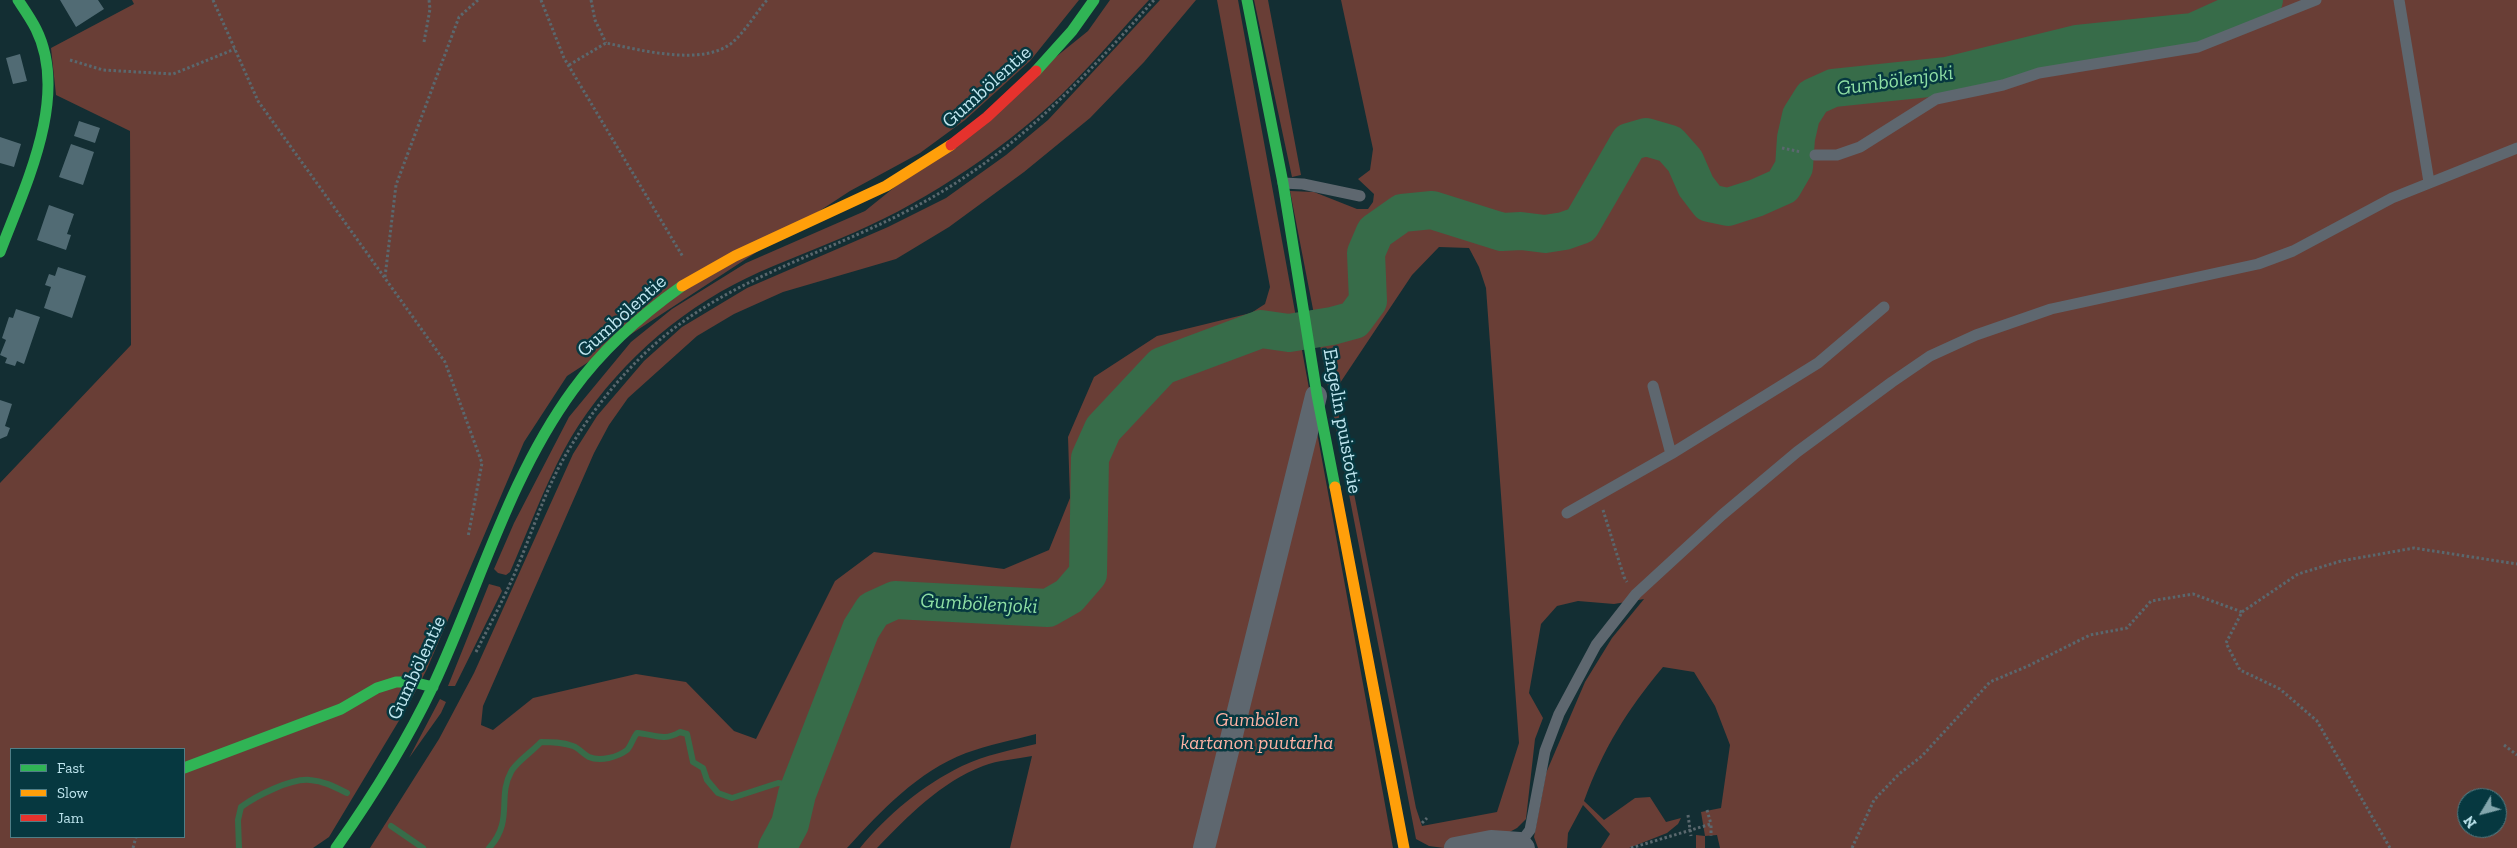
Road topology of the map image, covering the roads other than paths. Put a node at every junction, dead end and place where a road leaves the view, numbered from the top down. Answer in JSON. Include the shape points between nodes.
{"nodes":[{"id":1,"x":18,"y":0,"type":"edge"},
{"id":2,"x":1094,"y":0,"type":"edge"},
{"id":3,"x":1247,"y":0,"type":"edge"},
{"id":4,"x":2316,"y":0,"type":"edge"},
{"id":5,"x":2399,"y":0,"type":"edge"},
{"id":6,"x":2517,"y":148,"type":"edge"},
{"id":7,"x":1815,"y":155,"type":"dead end"},
{"id":8,"x":2429,"y":182,"type":"junction"},
{"id":9,"x":1283,"y":183,"type":"junction"},
{"id":10,"x":1360,"y":196,"type":"dead end"},
{"id":11,"x":0,"y":252,"type":"edge"},
{"id":12,"x":1884,"y":307,"type":"dead end"},
{"id":13,"x":1653,"y":386,"type":"dead end"},
{"id":14,"x":1316,"y":395,"type":"junction"},
{"id":15,"x":1671,"y":454,"type":"junction"},
{"id":16,"x":1567,"y":513,"type":"dead end"},
{"id":17,"x":433,"y":687,"type":"junction"},
{"id":18,"x":185,"y":768,"type":"edge"},
{"id":19,"x":1522,"y":845,"type":"edge"},
{"id":20,"x":336,"y":848,"type":"edge"},
{"id":21,"x":1204,"y":848,"type":"edge"},
{"id":22,"x":1404,"y":848,"type":"edge"},
{"id":23,"x":1455,"y":848,"type":"edge"}],
"edges":[{"from":1,"to":11,"type":"street","via":[[43,44],[49,96],[44,127]]},
{"from":2,"to":17,"type":"street","name":"Gumbölentie","via":[[1037,70],[973,130],[923,164],[854,203],[755,246],[695,277],[602,355],[565,400],[532,457]]},
{"from":3,"to":9,"type":"street","name":"Engelin puistotie"},
{"from":4,"to":7,"type":"lane","via":[[2198,47],[2039,73],[2003,85],[1936,99],[1860,147],[1837,155]]},
{"from":5,"to":8,"type":"lane"},
{"from":6,"to":8,"type":"lane"},
{"from":8,"to":19,"type":"lane","via":[[2293,251],[2258,264],[2051,309],[1976,335],[1930,356],[1797,452],[1636,594],[1596,645],[1559,714],[1545,751],[1530,830]]},
{"from":9,"to":10,"type":"lane"},
{"from":9,"to":14,"type":"street","name":"Engelin puistotie"},
{"from":12,"to":15,"type":"lane","via":[[1818,363]]},
{"from":13,"to":15,"type":"lane"},
{"from":14,"to":21,"type":"street"},
{"from":14,"to":22,"type":"street","name":"Engelin puistotie"},
{"from":15,"to":16,"type":"lane"},
{"from":17,"to":18,"type":"street","via":[[396,682],[378,688],[341,709]]},
{"from":17,"to":20,"type":"street","name":"Gumbölentie","via":[[391,762]]},
{"from":19,"to":23,"type":"street","via":[[1491,841]]}]}
